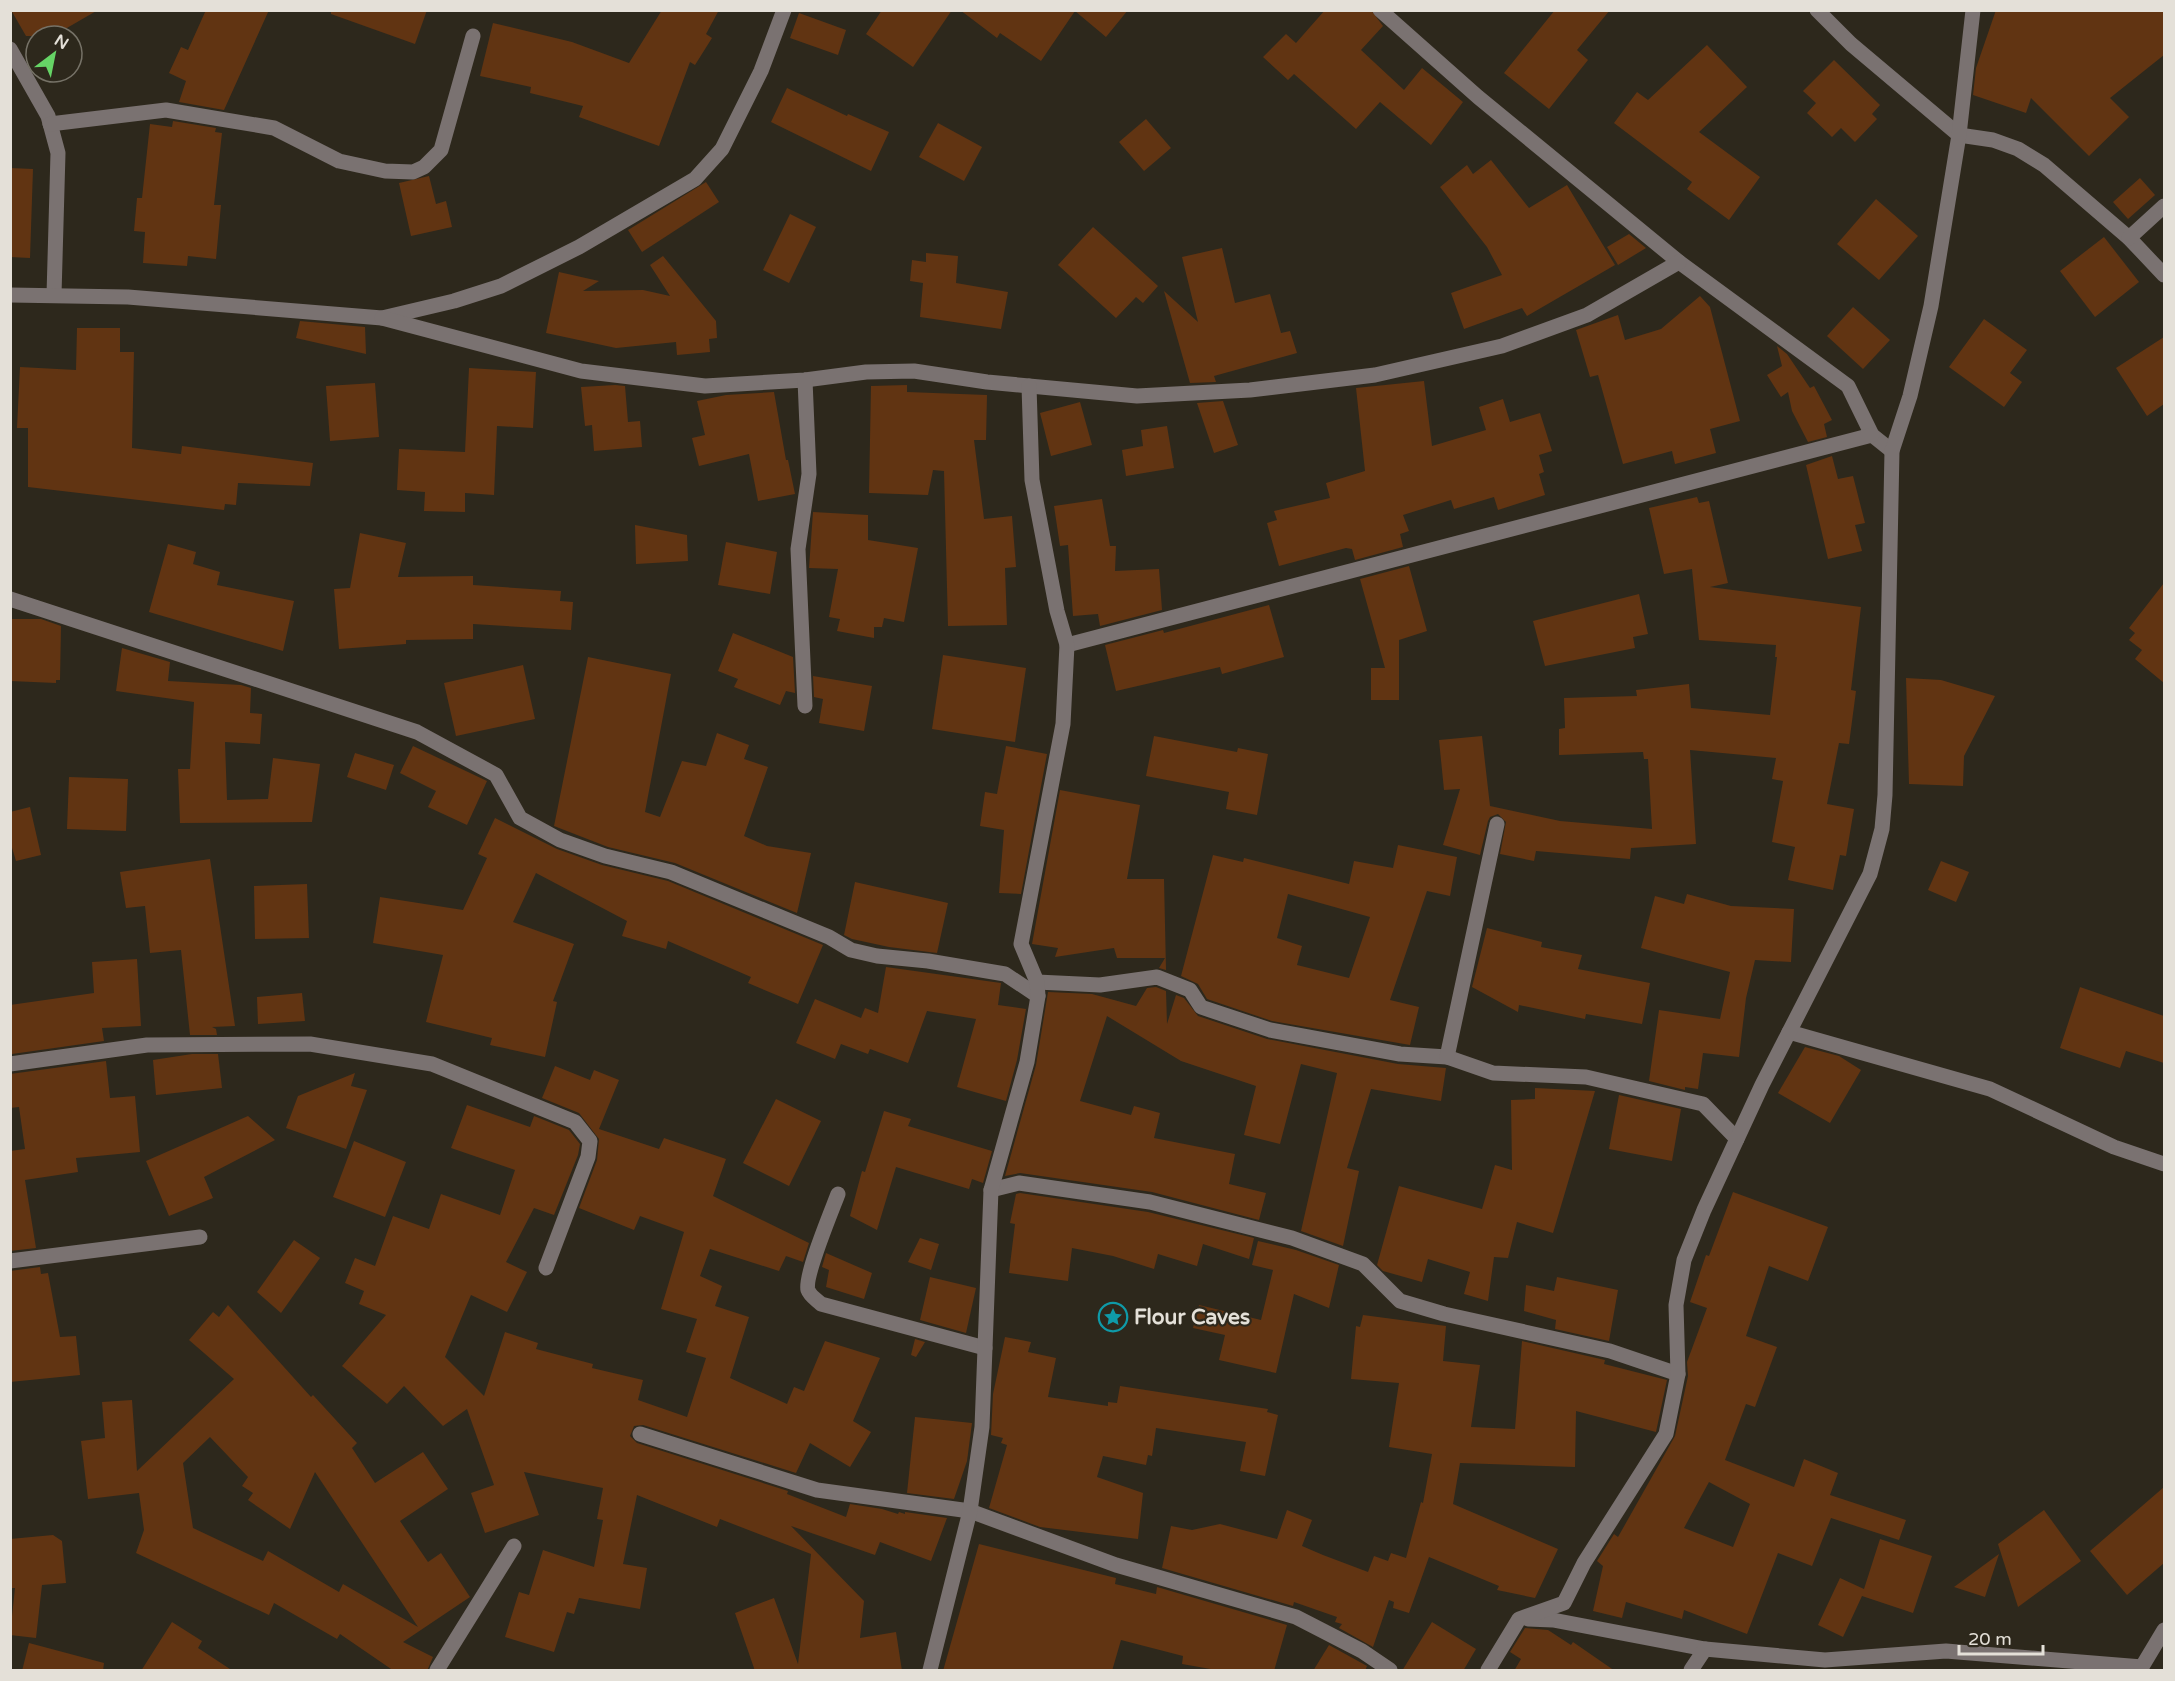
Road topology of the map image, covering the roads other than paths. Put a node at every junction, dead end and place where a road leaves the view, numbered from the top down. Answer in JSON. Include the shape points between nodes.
{"nodes":[{"id":1,"x":784,"y":10,"type":"edge"},
{"id":2,"x":1380,"y":10,"type":"edge"},
{"id":3,"x":1817,"y":10,"type":"edge"},
{"id":4,"x":1973,"y":10,"type":"edge"},
{"id":5,"x":474,"y":36,"type":"dead end"},
{"id":6,"x":10,"y":49,"type":"edge"},
{"id":7,"x":50,"y":124,"type":"junction"},
{"id":8,"x":1959,"y":135,"type":"junction"},
{"id":9,"x":2164,"y":206,"type":"edge"},
{"id":10,"x":2129,"y":238,"type":"junction"},
{"id":11,"x":1679,"y":262,"type":"junction"},
{"id":12,"x":2164,"y":275,"type":"edge"},
{"id":13,"x":10,"y":295,"type":"edge"},
{"id":14,"x":54,"y":295,"type":"junction"},
{"id":15,"x":382,"y":318,"type":"junction"},
{"id":16,"x":805,"y":380,"type":"junction"},
{"id":17,"x":1029,"y":386,"type":"junction"},
{"id":18,"x":1872,"y":435,"type":"junction"},
{"id":19,"x":1892,"y":451,"type":"junction"},
{"id":20,"x":10,"y":599,"type":"edge"},
{"id":21,"x":1067,"y":645,"type":"junction"},
{"id":22,"x":806,"y":706,"type":"dead end"},
{"id":23,"x":1497,"y":825,"type":"dead end"},
{"id":24,"x":1038,"y":989,"type":"junction"},
{"id":25,"x":1790,"y":1032,"type":"junction"},
{"id":26,"x":1447,"y":1057,"type":"junction"},
{"id":27,"x":10,"y":1064,"type":"edge"},
{"id":28,"x":1737,"y":1138,"type":"junction"},
{"id":29,"x":2164,"y":1164,"type":"edge"},
{"id":30,"x":991,"y":1190,"type":"junction"},
{"id":31,"x":838,"y":1194,"type":"dead end"},
{"id":32,"x":200,"y":1238,"type":"dead end"},
{"id":33,"x":10,"y":1261,"type":"edge"},
{"id":34,"x":546,"y":1268,"type":"dead end"},
{"id":35,"x":985,"y":1347,"type":"junction"},
{"id":36,"x":1678,"y":1374,"type":"junction"},
{"id":37,"x":640,"y":1434,"type":"dead end"},
{"id":38,"x":970,"y":1511,"type":"junction"},
{"id":39,"x":514,"y":1546,"type":"dead end"},
{"id":40,"x":1519,"y":1619,"type":"junction"},
{"id":41,"x":2164,"y":1630,"type":"edge"},
{"id":42,"x":1705,"y":1649,"type":"junction"},
{"id":43,"x":2141,"y":1669,"type":"edge"},
{"id":44,"x":437,"y":1671,"type":"edge"},
{"id":45,"x":930,"y":1671,"type":"edge"},
{"id":46,"x":1389,"y":1671,"type":"edge"},
{"id":47,"x":1488,"y":1671,"type":"edge"},
{"id":48,"x":1691,"y":1671,"type":"edge"}],
"edges":[{"from":1,"to":15,"type":"street","via":[[761,71],[722,149],[695,179],[579,247],[501,286]]},
{"from":2,"to":11,"type":"street","via":[[1478,97]]},
{"from":3,"to":8,"type":"street","via":[[1851,44]]},
{"from":4,"to":8,"type":"street"},
{"from":5,"to":7,"type":"street","via":[[441,150],[413,172],[385,171],[339,161],[274,128],[166,110]]},
{"from":6,"to":7,"type":"street"},
{"from":7,"to":14,"type":"street","via":[[58,153]]},
{"from":8,"to":10,"type":"street","via":[[2018,149],[2044,165]]},
{"from":8,"to":19,"type":"street","via":[[1931,306],[1910,396]]},
{"from":9,"to":10,"type":"street"},
{"from":10,"to":12,"type":"street"},
{"from":11,"to":17,"type":"street","via":[[1587,315],[1502,346],[1375,375],[1250,390],[1137,396]]},
{"from":11,"to":18,"type":"street","via":[[1848,386]]},
{"from":13,"to":14,"type":"street"},
{"from":14,"to":15,"type":"street","via":[[128,297]]},
{"from":15,"to":16,"type":"street","via":[[581,371],[705,386]]},
{"from":16,"to":17,"type":"street","via":[[914,371]]},
{"from":16,"to":22,"type":"street","via":[[809,474],[798,549]]},
{"from":17,"to":21,"type":"street","via":[[1032,480]]},
{"from":18,"to":19,"type":"street"},
{"from":18,"to":21,"type":"street"},
{"from":19,"to":25,"type":"street","via":[[1882,829],[1870,874]]},
{"from":20,"to":24,"type":"street","via":[[417,732],[496,775],[520,818],[560,840],[671,872],[829,937],[851,950],[1005,974]]},
{"from":21,"to":24,"type":"street","via":[[1063,724],[1021,945]]},
{"from":23,"to":26,"type":"street"},
{"from":24,"to":26,"type":"street","via":[[1157,977],[1190,990],[1201,1007],[1270,1030],[1400,1054]]},
{"from":24,"to":30,"type":"street","via":[[1027,1062]]},
{"from":25,"to":28,"type":"street"},
{"from":25,"to":29,"type":"street","via":[[1990,1089],[2114,1147]]},
{"from":26,"to":28,"type":"street","via":[[1494,1073],[1586,1077],[1703,1104]]},
{"from":27,"to":34,"type":"street","via":[[147,1045],[310,1044],[432,1064],[494,1087],[575,1122],[590,1141],[588,1157]]},
{"from":28,"to":36,"type":"street","via":[[1684,1260],[1676,1305]]},
{"from":30,"to":35,"type":"street"},
{"from":30,"to":36,"type":"street","via":[[1019,1184],[1108,1195],[1292,1238],[1363,1264],[1400,1301],[1610,1351]]},
{"from":31,"to":35,"type":"street","via":[[809,1274],[808,1290],[814,1297],[821,1304]]},
{"from":32,"to":33,"type":"street"},
{"from":35,"to":38,"type":"street","via":[[982,1427]]},
{"from":36,"to":40,"type":"street","via":[[1666,1434],[1584,1563],[1564,1603]]},
{"from":37,"to":38,"type":"street","via":[[817,1490]]},
{"from":38,"to":45,"type":"street"},
{"from":38,"to":46,"type":"street","via":[[1116,1565],[1296,1617],[1362,1651]]},
{"from":39,"to":44,"type":"street"},
{"from":40,"to":42,"type":"street","via":[[1553,1620]]},
{"from":40,"to":47,"type":"street"},
{"from":41,"to":43,"type":"street"},
{"from":42,"to":43,"type":"street","via":[[1824,1660],[1946,1652]]},
{"from":42,"to":48,"type":"street"}]}
